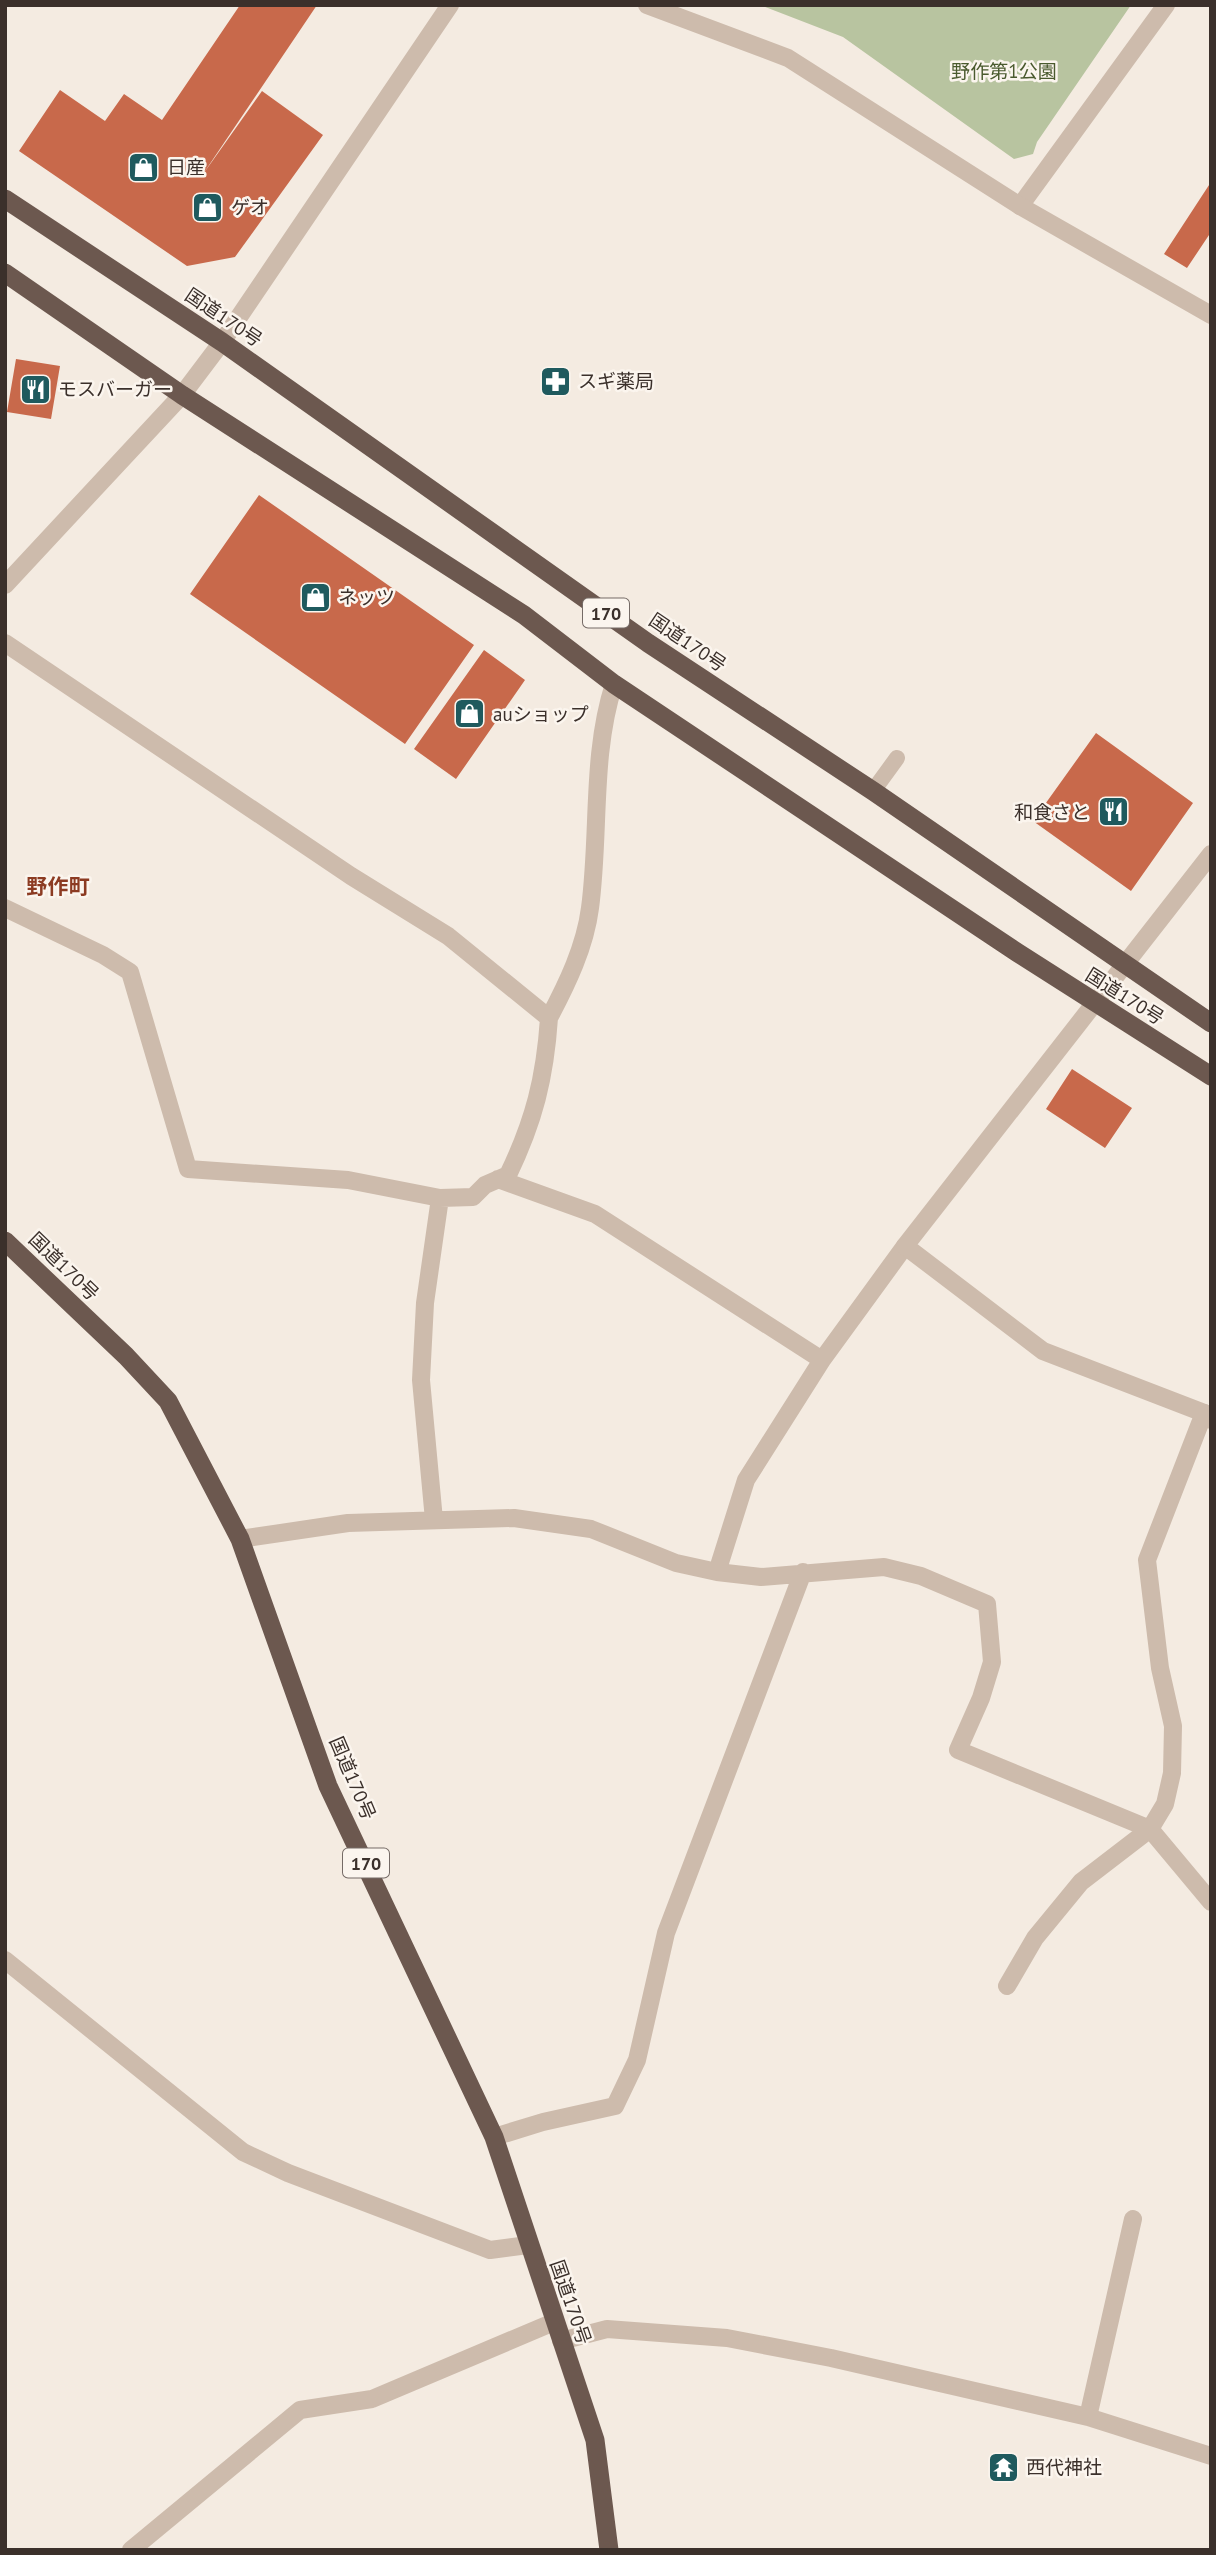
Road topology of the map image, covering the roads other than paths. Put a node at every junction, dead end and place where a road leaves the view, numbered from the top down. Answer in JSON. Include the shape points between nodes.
{"nodes":[{"id":1,"x":450,"y":5,"type":"edge"},
{"id":2,"x":647,"y":5,"type":"edge"},
{"id":3,"x":1167,"y":5,"type":"edge"},
{"id":4,"x":5,"y":199,"type":"edge"},
{"id":5,"x":1020,"y":206,"type":"junction"},
{"id":6,"x":5,"y":273,"type":"edge"},
{"id":7,"x":1211,"y":315,"type":"edge"},
{"id":8,"x":222,"y":342,"type":"junction"},
{"id":9,"x":182,"y":395,"type":"junction"},
{"id":10,"x":5,"y":585,"type":"edge"},
{"id":11,"x":5,"y":643,"type":"edge"},
{"id":12,"x":614,"y":684,"type":"junction"},
{"id":13,"x":897,"y":758,"type":"dead end"},
{"id":14,"x":873,"y":791,"type":"junction"},
{"id":15,"x":1211,"y":854,"type":"edge"},
{"id":16,"x":5,"y":908,"type":"edge"},
{"id":17,"x":1123,"y":965,"type":"junction"},
{"id":18,"x":1093,"y":1003,"type":"junction"},
{"id":19,"x":549,"y":1018,"type":"junction"},
{"id":20,"x":1211,"y":1023,"type":"edge"},
{"id":21,"x":1211,"y":1076,"type":"edge"},
{"id":22,"x":498,"y":1179,"type":"junction"},
{"id":23,"x":440,"y":1198,"type":"junction"},
{"id":24,"x":5,"y":1241,"type":"edge"},
{"id":25,"x":905,"y":1246,"type":"junction"},
{"id":26,"x":822,"y":1360,"type":"junction"},
{"id":27,"x":1207,"y":1416,"type":"edge"},
{"id":28,"x":434,"y":1520,"type":"junction"},
{"id":29,"x":240,"y":1539,"type":"junction"},
{"id":30,"x":717,"y":1572,"type":"junction"},
{"id":31,"x":803,"y":1572,"type":"junction"},
{"id":32,"x":1150,"y":1829,"type":"junction"},
{"id":33,"x":1211,"y":1902,"type":"edge"},
{"id":34,"x":5,"y":1960,"type":"edge"},
{"id":35,"x":1007,"y":1986,"type":"dead end"},
{"id":36,"x":494,"y":2137,"type":"junction"},
{"id":37,"x":1133,"y":2219,"type":"dead end"},
{"id":38,"x":528,"y":2245,"type":"junction"},
{"id":39,"x":557,"y":2331,"type":"junction"},
{"id":40,"x":1088,"y":2417,"type":"junction"},
{"id":41,"x":1211,"y":2456,"type":"edge"},
{"id":42,"x":131,"y":2550,"type":"edge"},
{"id":43,"x":609,"y":2550,"type":"edge"}],
"edges":[{"from":1,"to":8,"type":"street"},
{"from":2,"to":5,"type":"street","via":[[788,58]]},
{"from":3,"to":5,"type":"street"},
{"from":4,"to":8,"type":"highway","name":"国道170号","number":"170"},
{"from":5,"to":7,"type":"street"},
{"from":6,"to":9,"type":"highway","name":"国道170号","number":"170"},
{"from":8,"to":9,"type":"street"},
{"from":8,"to":14,"type":"highway","name":"国道170号","number":"170","via":[[648,643]]},
{"from":9,"to":10,"type":"street"},
{"from":9,"to":12,"type":"highway","name":"国道170号","number":"170","via":[[524,615]]},
{"from":11,"to":19,"type":"street","via":[[448,936]]},
{"from":12,"to":18,"type":"highway","name":"国道170号","number":"170"},
{"from":12,"to":19,"type":"street","via":[[603,718],[590,910],[571,975]]},
{"from":13,"to":14,"type":"lane"},
{"from":14,"to":17,"type":"highway","name":"国道170号","number":"170"},
{"from":15,"to":17,"type":"street"},
{"from":16,"to":23,"type":"street","via":[[130,972],[188,1169],[348,1180]]},
{"from":17,"to":18,"type":"street"},
{"from":17,"to":20,"type":"highway","name":"国道170号","number":"170"},
{"from":18,"to":21,"type":"highway","name":"国道170号","number":"170"},
{"from":18,"to":25,"type":"street"},
{"from":19,"to":22,"type":"street","via":[[546,1058],[530,1129],[508,1175]]},
{"from":22,"to":23,"type":"street","via":[[473,1197]]},
{"from":22,"to":26,"type":"street","via":[[595,1214]]},
{"from":23,"to":28,"type":"street","via":[[425,1303],[421,1380]]},
{"from":24,"to":29,"type":"highway","name":"国道170号","number":"170","via":[[168,1401]]},
{"from":25,"to":26,"type":"street"},
{"from":25,"to":27,"type":"street","via":[[1043,1351]]},
{"from":26,"to":30,"type":"street","via":[[746,1480]]},
{"from":27,"to":32,"type":"street","via":[[1147,1560],[1160,1668],[1173,1726],[1172,1773]]},
{"from":28,"to":29,"type":"street","via":[[348,1523]]},
{"from":28,"to":30,"type":"street","via":[[514,1518],[591,1529],[676,1563]]},
{"from":29,"to":36,"type":"highway","name":"国道170号","number":"170","via":[[328,1786]]},
{"from":30,"to":31,"type":"street","via":[[761,1577]]},
{"from":31,"to":32,"type":"street","via":[[884,1567],[921,1576],[987,1604],[992,1662],[958,1750]]},
{"from":31,"to":36,"type":"street","via":[[667,1933],[637,2060],[615,2106]]},
{"from":32,"to":33,"type":"street"},
{"from":32,"to":35,"type":"street","via":[[1081,1882],[1035,1938]]},
{"from":34,"to":38,"type":"street","via":[[243,2152],[490,2250]]},
{"from":36,"to":38,"type":"highway","name":"国道170号","number":"170"},
{"from":37,"to":40,"type":"street"},
{"from":38,"to":39,"type":"highway","name":"国道170号","number":"170"},
{"from":39,"to":40,"type":"street","via":[[607,2329],[727,2338]]},
{"from":39,"to":42,"type":"street","via":[[372,2399],[300,2410]]},
{"from":39,"to":43,"type":"highway","name":"国道170号","number":"170","via":[[595,2440]]},
{"from":40,"to":41,"type":"street"}]}
